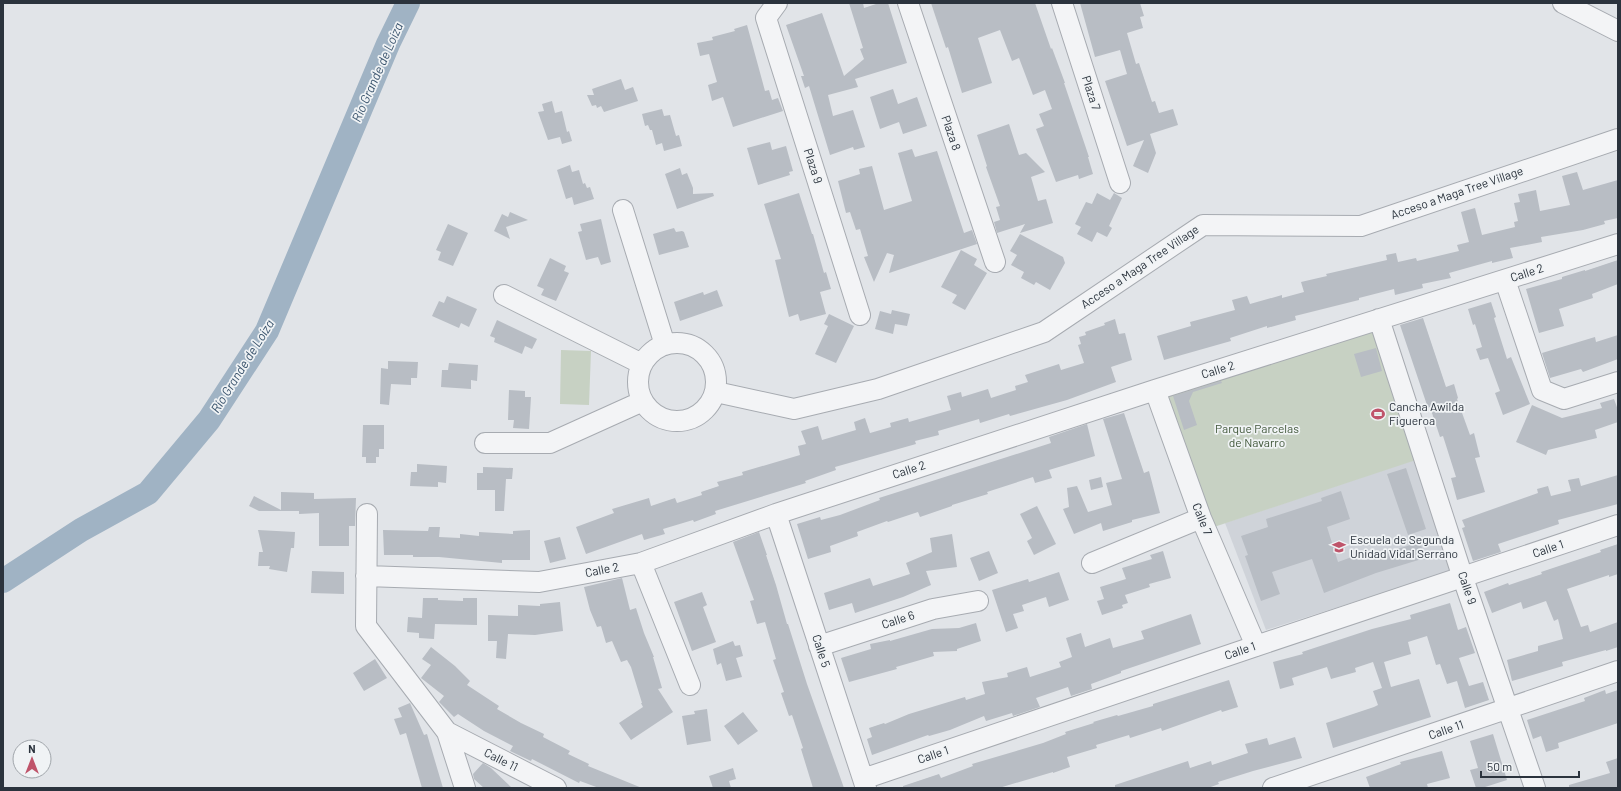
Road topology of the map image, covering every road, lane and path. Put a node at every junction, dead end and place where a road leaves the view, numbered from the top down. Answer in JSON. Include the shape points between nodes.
{"nodes":[{"id":1,"x":908,"y":3,"type":"edge"},
{"id":2,"x":1062,"y":3,"type":"edge"},
{"id":3,"x":1563,"y":3,"type":"edge"},
{"id":4,"x":771,"y":10,"type":"edge"},
{"id":5,"x":1618,"y":31,"type":"edge"},
{"id":6,"x":1618,"y":139,"type":"edge"},
{"id":7,"x":1120,"y":183,"type":"dead end"},
{"id":8,"x":623,"y":210,"type":"dead end"},
{"id":9,"x":1618,"y":244,"type":"edge"},
{"id":10,"x":995,"y":262,"type":"dead end"},
{"id":11,"x":1504,"y":280,"type":"junction"},
{"id":12,"x":504,"y":296,"type":"dead end"},
{"id":13,"x":860,"y":315,"type":"dead end"},
{"id":14,"x":1379,"y":319,"type":"junction"},
{"id":15,"x":665,"y":345,"type":"junction"},
{"id":16,"x":642,"y":364,"type":"junction"},
{"id":17,"x":1618,"y":382,"type":"edge"},
{"id":18,"x":1155,"y":390,"type":"junction"},
{"id":19,"x":716,"y":392,"type":"junction"},
{"id":20,"x":642,"y":401,"type":"junction"},
{"id":21,"x":485,"y":443,"type":"dead end"},
{"id":22,"x":367,"y":514,"type":"dead end"},
{"id":23,"x":776,"y":514,"type":"junction"},
{"id":24,"x":1201,"y":518,"type":"junction"},
{"id":25,"x":1618,"y":525,"type":"edge"},
{"id":26,"x":641,"y":562,"type":"junction"},
{"id":27,"x":1092,"y":563,"type":"dead end"},
{"id":28,"x":366,"y":576,"type":"junction"},
{"id":29,"x":1463,"y":578,"type":"junction"},
{"id":30,"x":978,"y":601,"type":"dead end"},
{"id":31,"x":819,"y":646,"type":"junction"},
{"id":32,"x":1256,"y":646,"type":"junction"},
{"id":33,"x":1618,"y":671,"type":"edge"},
{"id":34,"x":690,"y":685,"type":"dead end"},
{"id":35,"x":1508,"y":708,"type":"junction"},
{"id":36,"x":447,"y":732,"type":"junction"},
{"id":37,"x":864,"y":784,"type":"edge"},
{"id":38,"x":465,"y":788,"type":"edge"},
{"id":39,"x":556,"y":788,"type":"edge"},
{"id":40,"x":1273,"y":788,"type":"edge"},
{"id":41,"x":1535,"y":788,"type":"edge"}],
"edges":[{"from":1,"to":10,"type":"street","name":"Plaza 8"},
{"from":2,"to":7,"type":"street","name":"Plaza 7"},
{"from":3,"to":5,"type":"street"},
{"from":4,"to":13,"type":"street","name":"Plaza 9"},
{"from":6,"to":19,"type":"street","name":"Acceso a Maga Tree Village","via":[[1361,226],[1203,225],[1044,332],[878,389],[794,409]]},
{"from":8,"to":15,"type":"street"},
{"from":9,"to":11,"type":"street","name":"Calle 2"},
{"from":11,"to":14,"type":"street","name":"Calle 2"},
{"from":11,"to":17,"type":"street","via":[[1542,390],[1564,399]]},
{"from":12,"to":16,"type":"street"},
{"from":14,"to":18,"type":"street","name":"Calle 2"},
{"from":14,"to":29,"type":"street","name":"Calle 9"},
{"from":15,"to":16,"type":"street","via":[[656,349]]},
{"from":15,"to":19,"type":"street","via":[[689,344],[700,350],[714,368]]},
{"from":16,"to":20,"type":"street","via":[[638,376],[638,389]]},
{"from":18,"to":23,"type":"street","name":"Calle 2"},
{"from":18,"to":24,"type":"street","name":"Calle 7"},
{"from":19,"to":20,"type":"street","via":[[701,414],[689,420],[675,421],[662,418]]},
{"from":20,"to":21,"type":"street","via":[[550,443]]},
{"from":22,"to":28,"type":"street"},
{"from":23,"to":26,"type":"street","name":"Calle 2"},
{"from":23,"to":31,"type":"street","name":"Calle 5"},
{"from":24,"to":27,"type":"street"},
{"from":24,"to":32,"type":"street","name":"Calle 7"},
{"from":25,"to":29,"type":"street","name":"Calle 1"},
{"from":26,"to":28,"type":"street","name":"Calle 2","via":[[539,582]]},
{"from":26,"to":34,"type":"street"},
{"from":28,"to":36,"type":"street","via":[[366,626]]},
{"from":29,"to":32,"type":"street","name":"Calle 1"},
{"from":29,"to":35,"type":"street","name":"Calle 9"},
{"from":30,"to":31,"type":"street","name":"Calle 6","via":[[933,609]]},
{"from":31,"to":37,"type":"street","name":"Calle 5"},
{"from":32,"to":37,"type":"street","name":"Calle 1"},
{"from":33,"to":35,"type":"street","name":"Calle 11"},
{"from":35,"to":40,"type":"street","name":"Calle 11"},
{"from":35,"to":41,"type":"street","name":"Calle 9"},
{"from":36,"to":38,"type":"street"},
{"from":36,"to":39,"type":"street","name":"Calle 11"}]}
